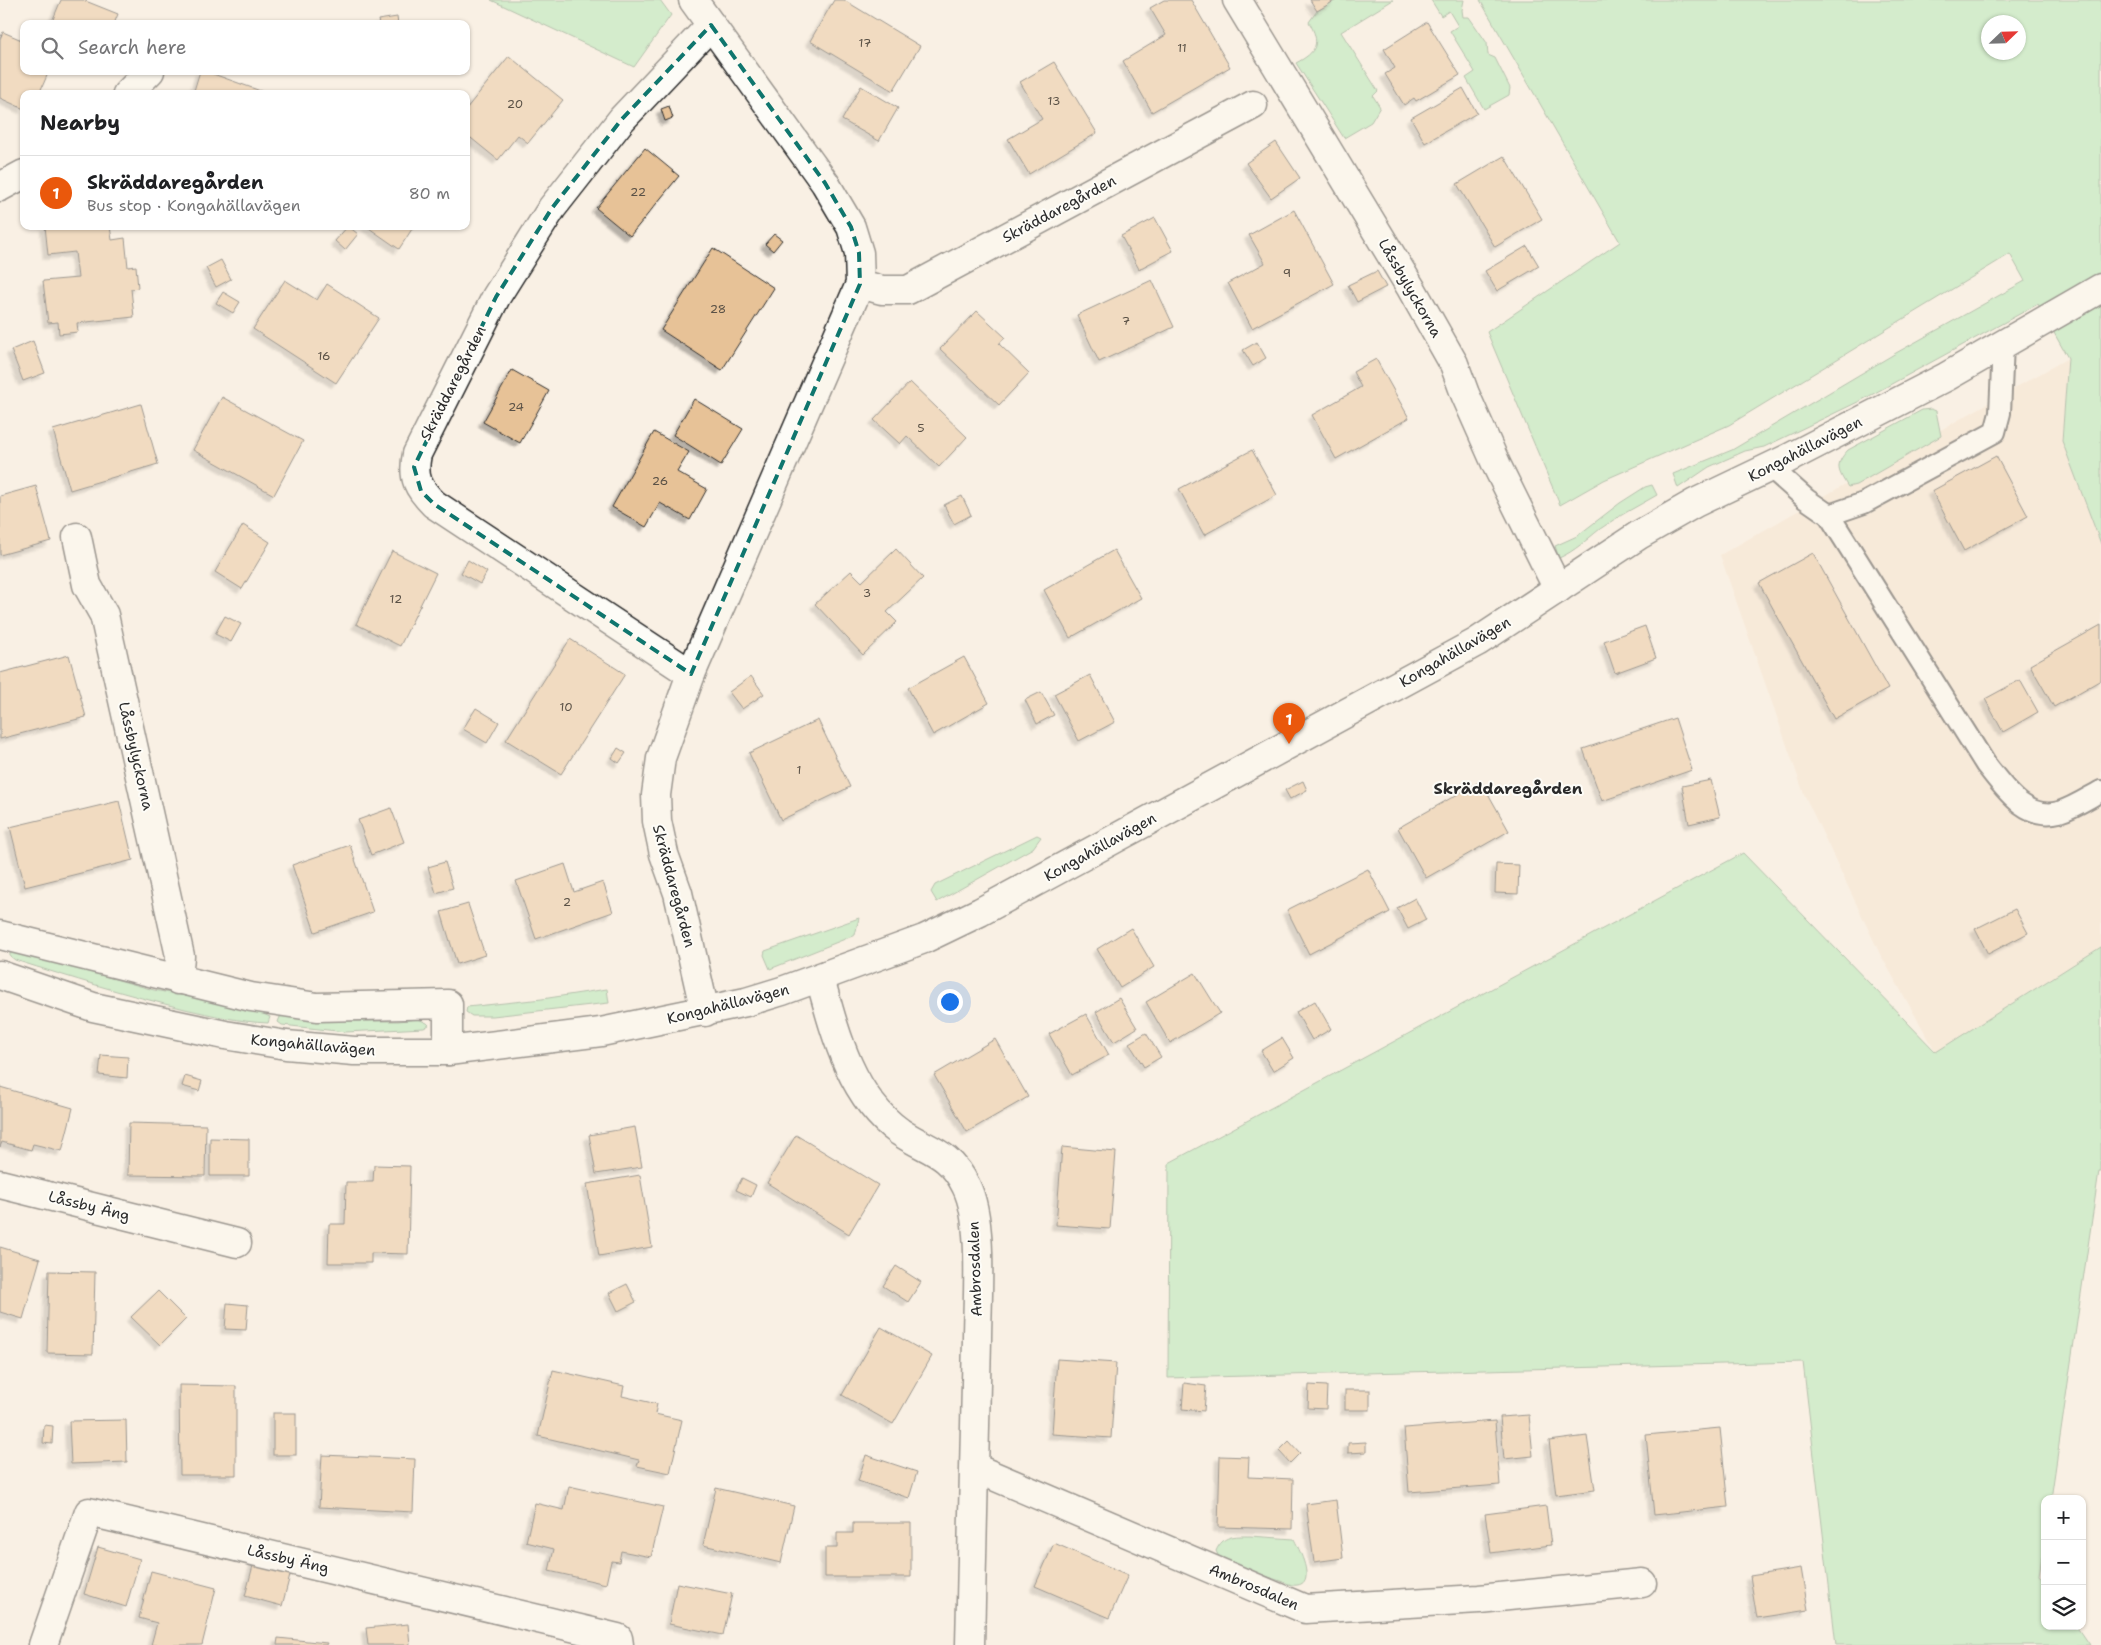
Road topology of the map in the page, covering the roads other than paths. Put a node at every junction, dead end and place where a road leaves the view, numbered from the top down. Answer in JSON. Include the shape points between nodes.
{"nodes":[{"id":1,"x":693,"y":0,"type":"edge"},
{"id":2,"x":1237,"y":0,"type":"edge"},
{"id":3,"x":711,"y":25,"type":"junction"},
{"id":4,"x":146,"y":75,"type":"edge"},
{"id":5,"x":131,"y":90,"type":"edge"},
{"id":6,"x":1253,"y":106,"type":"dead end"},
{"id":7,"x":20,"y":176,"type":"edge"},
{"id":8,"x":0,"y":187,"type":"edge"},
{"id":9,"x":860,"y":284,"type":"junction"},
{"id":10,"x":2101,"y":288,"type":"edge"},
{"id":11,"x":2002,"y":344,"type":"junction"},
{"id":12,"x":1770,"y":467,"type":"junction"},
{"id":13,"x":1829,"y":515,"type":"junction"},
{"id":14,"x":77,"y":537,"type":"dead end"},
{"id":15,"x":1558,"y":589,"type":"junction"},
{"id":16,"x":691,"y":674,"type":"junction"},
{"id":17,"x":2101,"y":792,"type":"edge"},
{"id":18,"x":0,"y":935,"type":"edge"},
{"id":19,"x":0,"y":975,"type":"edge"},
{"id":20,"x":820,"y":978,"type":"junction"},
{"id":21,"x":178,"y":980,"type":"junction"},
{"id":22,"x":705,"y":1012,"type":"junction"},
{"id":23,"x":448,"y":1051,"type":"junction"},
{"id":24,"x":0,"y":1184,"type":"edge"},
{"id":25,"x":237,"y":1243,"type":"dead end"},
{"id":26,"x":975,"y":1468,"type":"junction"},
{"id":27,"x":1642,"y":1583,"type":"dead end"},
{"id":28,"x":43,"y":1645,"type":"edge"},
{"id":29,"x":619,"y":1645,"type":"edge"},
{"id":30,"x":970,"y":1645,"type":"edge"}],
"edges":[{"from":1,"to":3,"type":"street","name":"Skräddaregården"},
{"from":2,"to":15,"type":"street","name":"Låssbylyckorna","via":[[1454,364],[1497,466]]},
{"from":3,"to":9,"type":"street","name":"Skräddaregården","via":[[825,183],[851,227],[859,253]]},
{"from":3,"to":16,"type":"street","name":"Skräddaregården","via":[[622,119],[548,214],[496,297],[417,454],[414,467],[421,491],[434,504]]},
{"from":4,"to":5,"type":"street"},
{"from":6,"to":9,"type":"street","name":"Skräddaregården","via":[[908,290],[882,290]]},
{"from":7,"to":8,"type":"street"},
{"from":9,"to":16,"type":"street","name":"Skräddaregården"},
{"from":10,"to":11,"type":"street","name":"Kongahällavägen"},
{"from":11,"to":12,"type":"street","name":"Kongahällavägen","via":[[1946,377]]},
{"from":11,"to":13,"type":"lane","via":[[2000,413],[1995,432],[1864,503]]},
{"from":12,"to":13,"type":"lane"},
{"from":12,"to":15,"type":"street","name":"Kongahällavägen","via":[[1695,503],[1639,535]]},
{"from":13,"to":17,"type":"lane","via":[[1986,765],[2016,802],[2039,813],[2059,812]]},
{"from":14,"to":21,"type":"street","name":"Låssbylyckorna","via":[[87,585],[104,615],[180,956]]},
{"from":15,"to":20,"type":"street","name":"Kongahällavägen","via":[[1477,642],[980,912],[924,939]]},
{"from":16,"to":22,"type":"street","name":"Skräddaregården","via":[[661,758],[656,821],[678,893]]},
{"from":18,"to":21,"type":"street"},
{"from":19,"to":23,"type":"street","name":"Kongahällavägen","via":[[93,1007],[225,1036],[354,1052]]},
{"from":20,"to":22,"type":"street","name":"Kongahällavägen"},
{"from":20,"to":26,"type":"street","name":"Ambrosdalen","via":[[846,1059],[868,1100],[901,1132],[939,1153],[958,1172],[967,1188],[975,1219],[978,1256]]},
{"from":21,"to":23,"type":"street","via":[[251,997],[317,1007],[448,1004]]},
{"from":22,"to":23,"type":"street","name":"Kongahällavägen","via":[[601,1032]]},
{"from":24,"to":25,"type":"street","name":"Låssby Äng"},
{"from":26,"to":27,"type":"street","name":"Ambrosdalen","via":[[1305,1609],[1479,1599]]},
{"from":26,"to":30,"type":"street","name":"Ambrosdalen"},
{"from":28,"to":29,"type":"street","name":"Låssby Äng","via":[[89,1512],[618,1638]]}]}
